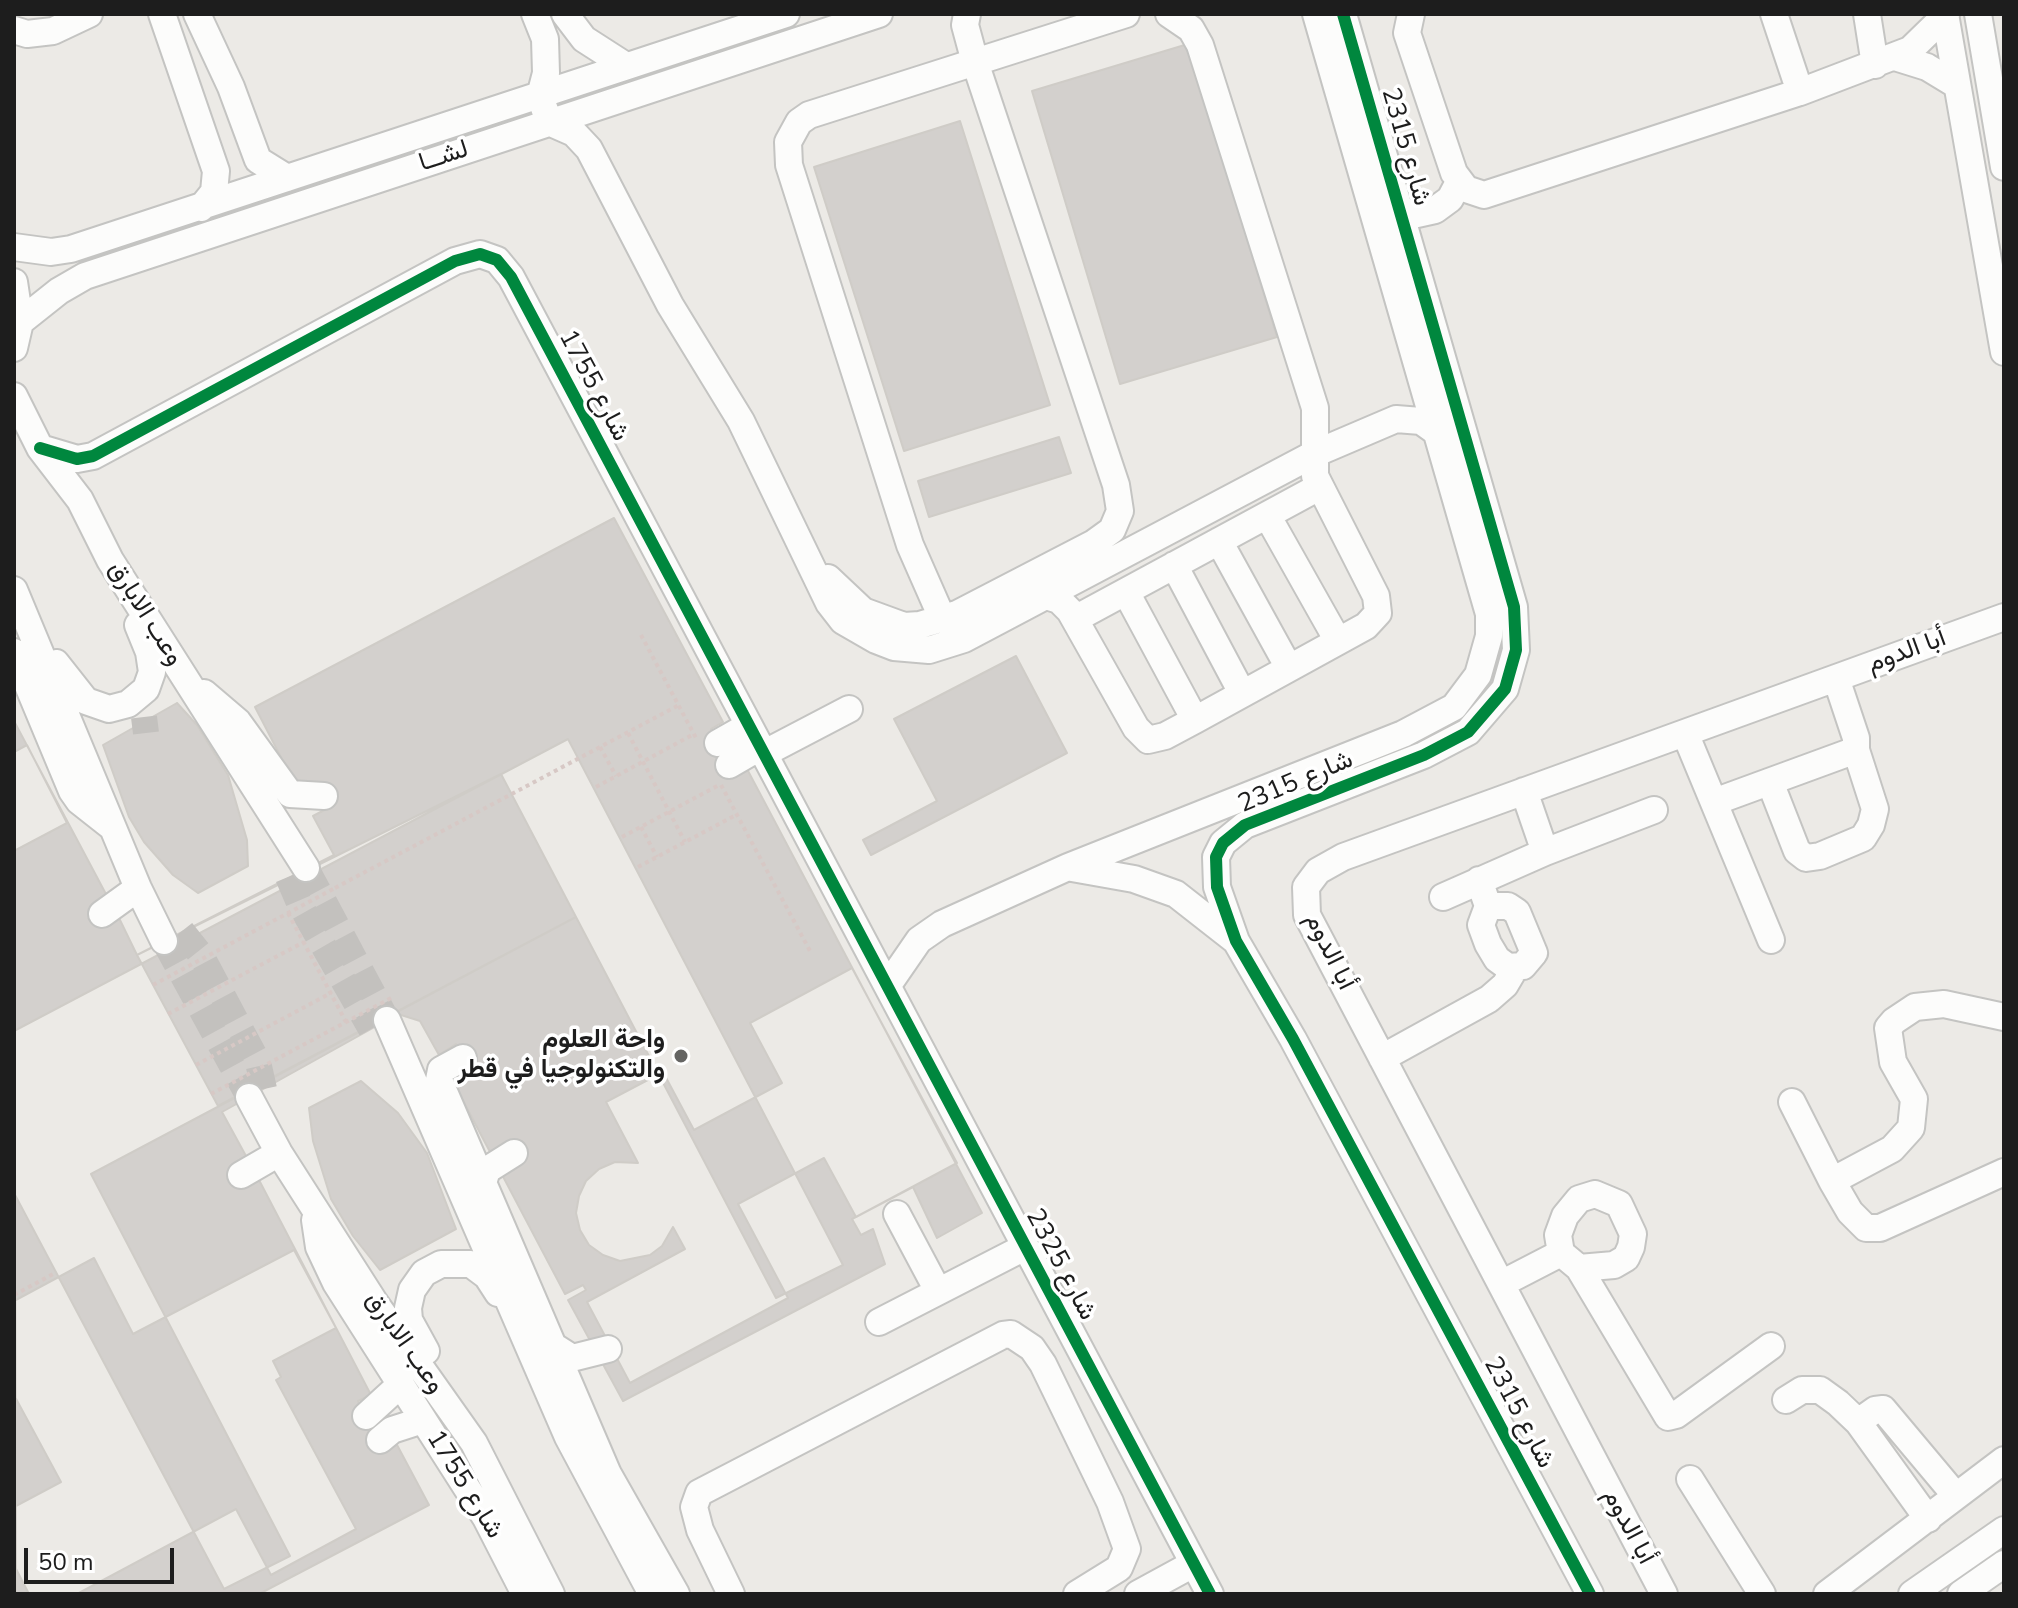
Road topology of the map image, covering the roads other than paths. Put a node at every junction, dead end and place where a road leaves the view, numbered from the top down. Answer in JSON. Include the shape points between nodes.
{"nodes":[{"id":1,"x":89,"y":14,"type":"edge"},
{"id":2,"x":162,"y":14,"type":"edge"},
{"id":3,"x":197,"y":14,"type":"edge"},
{"id":4,"x":535,"y":14,"type":"edge"},
{"id":5,"x":565,"y":14,"type":"edge"},
{"id":6,"x":786,"y":14,"type":"edge"},
{"id":7,"x":879,"y":14,"type":"edge"},
{"id":8,"x":967,"y":14,"type":"edge"},
{"id":9,"x":1126,"y":14,"type":"edge"},
{"id":10,"x":1169,"y":14,"type":"edge"},
{"id":11,"x":1316,"y":14,"type":"edge"},
{"id":12,"x":1343,"y":14,"type":"edge"},
{"id":13,"x":1411,"y":14,"type":"edge"},
{"id":14,"x":1774,"y":14,"type":"edge"},
{"id":15,"x":1867,"y":14,"type":"edge"},
{"id":16,"x":1946,"y":14,"type":"edge"},
{"id":17,"x":1978,"y":14,"type":"edge"},
{"id":18,"x":704,"y":26,"type":"edge"},
{"id":19,"x":14,"y":30,"type":"edge"},
{"id":20,"x":1885,"y":61,"type":"junction"},
{"id":21,"x":975,"y":62,"type":"junction"},
{"id":22,"x":626,"y":66,"type":"junction"},
{"id":23,"x":1955,"y":84,"type":"junction"},
{"id":24,"x":1800,"y":92,"type":"junction"},
{"id":25,"x":540,"y":96,"type":"junction"},
{"id":26,"x":240,"y":111,"type":"junction"},
{"id":27,"x":549,"y":122,"type":"junction"},
{"id":28,"x":202,"y":123,"type":"junction"},
{"id":29,"x":2004,"y":167,"type":"edge"},
{"id":30,"x":287,"y":178,"type":"junction"},
{"id":31,"x":1459,"y":182,"type":"junction"},
{"id":32,"x":201,"y":208,"type":"junction"},
{"id":33,"x":1399,"y":210,"type":"junction"},
{"id":34,"x":14,"y":247,"type":"edge"},
{"id":35,"x":1996,"y":262,"type":"edge"},
{"id":36,"x":14,"y":282,"type":"edge"},
{"id":37,"x":20,"y":322,"type":"junction"},
{"id":38,"x":14,"y":348,"type":"edge"},
{"id":39,"x":2004,"y":352,"type":"edge"},
{"id":40,"x":14,"y":396,"type":"edge"},
{"id":41,"x":1435,"y":431,"type":"junction"},
{"id":42,"x":40,"y":448,"type":"junction"},
{"id":43,"x":1314,"y":454,"type":"junction"},
{"id":44,"x":93,"y":456,"type":"junction"},
{"id":45,"x":1319,"y":487,"type":"junction"},
{"id":46,"x":80,"y":500,"type":"junction"},
{"id":47,"x":1267,"y":515,"type":"junction"},
{"id":48,"x":1219,"y":541,"type":"junction"},
{"id":49,"x":804,"y":546,"type":"junction"},
{"id":50,"x":110,"y":560,"type":"junction"},
{"id":51,"x":1174,"y":565,"type":"junction"},
{"id":52,"x":1126,"y":592,"type":"junction"},
{"id":53,"x":1046,"y":596,"type":"junction"},
{"id":54,"x":18,"y":599,"type":"edge"},
{"id":55,"x":2003,"y":618,"type":"edge"},
{"id":56,"x":1075,"y":619,"type":"junction"},
{"id":57,"x":943,"y":620,"type":"junction"},
{"id":58,"x":1338,"y":641,"type":"junction"},
{"id":59,"x":17,"y":663,"type":"edge"},
{"id":60,"x":1289,"y":668,"type":"junction"},
{"id":61,"x":1836,"y":678,"type":"junction"},
{"id":62,"x":188,"y":682,"type":"junction"},
{"id":63,"x":1242,"y":693,"type":"junction"},
{"id":64,"x":849,"y":709,"type":"dead end"},
{"id":65,"x":1195,"y":720,"type":"junction"},
{"id":66,"x":1685,"y":733,"type":"junction"},
{"id":67,"x":757,"y":742,"type":"junction"},
{"id":68,"x":1856,"y":750,"type":"junction"},
{"id":69,"x":713,"y":758,"type":"road end"},
{"id":70,"x":1770,"y":782,"type":"junction"},
{"id":71,"x":1524,"y":791,"type":"junction"},
{"id":72,"x":324,"y":796,"type":"dead end"},
{"id":73,"x":1714,"y":802,"type":"junction"},
{"id":74,"x":1654,"y":810,"type":"dead end"},
{"id":75,"x":114,"y":829,"type":"junction"},
{"id":76,"x":1545,"y":852,"type":"junction"},
{"id":77,"x":1068,"y":867,"type":"junction"},
{"id":78,"x":297,"y":873,"type":"tunnel mouth"},
{"id":79,"x":1479,"y":880,"type":"junction"},
{"id":80,"x":138,"y":888,"type":"junction"},
{"id":81,"x":1443,"y":897,"type":"dead end"},
{"id":82,"x":1488,"y":906,"type":"junction"},
{"id":83,"x":102,"y":914,"type":"dead end"},
{"id":84,"x":173,"y":936,"type":"tunnel mouth"},
{"id":85,"x":1771,"y":940,"type":"dead end"},
{"id":86,"x":1236,"y":941,"type":"junction"},
{"id":87,"x":1515,"y":968,"type":"junction"},
{"id":88,"x":888,"y":985,"type":"junction"},
{"id":89,"x":374,"y":1017,"type":"tunnel mouth"},
{"id":90,"x":2004,"y":1017,"type":"edge"},
{"id":91,"x":463,"y":1058,"type":"dead end"},
{"id":92,"x":1382,"y":1058,"type":"junction"},
{"id":93,"x":257,"y":1101,"type":"tunnel mouth"},
{"id":94,"x":1792,"y":1102,"type":"dead end"},
{"id":95,"x":279,"y":1153,"type":"junction"},
{"id":96,"x":514,"y":1153,"type":"dead end"},
{"id":97,"x":2004,"y":1172,"type":"edge"},
{"id":98,"x":241,"y":1175,"type":"dead end"},
{"id":99,"x":1832,"y":1181,"type":"junction"},
{"id":100,"x":482,"y":1186,"type":"junction"},
{"id":101,"x":314,"y":1209,"type":"junction"},
{"id":102,"x":897,"y":1214,"type":"dead end"},
{"id":103,"x":1025,"y":1247,"type":"junction"},
{"id":104,"x":1501,"y":1284,"type":"junction"},
{"id":105,"x":938,"y":1291,"type":"junction"},
{"id":106,"x":879,"y":1322,"type":"dead end"},
{"id":107,"x":520,"y":1326,"type":"junction"},
{"id":108,"x":550,"y":1344,"type":"junction"},
{"id":109,"x":1771,"y":1346,"type":"dead end"},
{"id":110,"x":608,"y":1349,"type":"dead end"},
{"id":111,"x":401,"y":1384,"type":"junction"},
{"id":112,"x":1786,"y":1400,"type":"dead end"},
{"id":113,"x":366,"y":1416,"type":"dead end"},
{"id":114,"x":423,"y":1420,"type":"junction"},
{"id":115,"x":1858,"y":1422,"type":"junction"},
{"id":116,"x":1901,"y":1429,"type":"junction"},
{"id":117,"x":380,"y":1440,"type":"dead end"},
{"id":118,"x":474,"y":1443,"type":"junction"},
{"id":119,"x":1877,"y":1448,"type":"junction"},
{"id":120,"x":2004,"y":1460,"type":"edge"},
{"id":121,"x":1690,"y":1479,"type":"dead end"},
{"id":122,"x":1956,"y":1496,"type":"junction"},
{"id":123,"x":1928,"y":1519,"type":"junction"},
{"id":124,"x":2004,"y":1530,"type":"edge"},
{"id":125,"x":1193,"y":1564,"type":"junction"},
{"id":126,"x":2004,"y":1564,"type":"edge"},
{"id":127,"x":525,"y":1594,"type":"edge"},
{"id":128,"x":551,"y":1594,"type":"edge"},
{"id":129,"x":652,"y":1594,"type":"edge"},
{"id":130,"x":676,"y":1594,"type":"edge"},
{"id":131,"x":731,"y":1594,"type":"edge"},
{"id":132,"x":1077,"y":1594,"type":"edge"},
{"id":133,"x":1138,"y":1594,"type":"edge"},
{"id":134,"x":1210,"y":1594,"type":"edge"},
{"id":135,"x":1590,"y":1594,"type":"edge"},
{"id":136,"x":1664,"y":1594,"type":"edge"},
{"id":137,"x":1762,"y":1594,"type":"edge"},
{"id":138,"x":1827,"y":1594,"type":"edge"},
{"id":139,"x":1912,"y":1594,"type":"edge"},
{"id":140,"x":1961,"y":1594,"type":"edge"}],
"edges":[{"from":1,"to":19,"type":"street","via":[[53,31]]},
{"from":2,"to":28,"type":"street"},
{"from":3,"to":26,"type":"street"},
{"from":4,"to":25,"type":"street","via":[[547,54]]},
{"from":5,"to":22,"type":"street","via":[[584,39]]},
{"from":6,"to":18,"type":"street","name":"لشــا"},
{"from":7,"to":27,"type":"street","name":"لشــا"},
{"from":8,"to":21,"type":"street"},
{"from":9,"to":21,"type":"street"},
{"from":10,"to":43,"type":"street","via":[[1191,29],[1200,45],[1315,408]]},
{"from":11,"to":41,"type":"street","name":"شارع 2315"},
{"from":12,"to":33,"type":"street","name":"شارع 2315"},
{"from":13,"to":31,"type":"street","via":[[1407,33]]},
{"from":14,"to":24,"type":"street"},
{"from":15,"to":20,"type":"street"},
{"from":16,"to":20,"type":"street","via":[[1922,41]]},
{"from":16,"to":23,"type":"street"},
{"from":17,"to":29,"type":"street"},
{"from":18,"to":22,"type":"street","name":"لشــا"},
{"from":20,"to":23,"type":"street","via":[[1927,67]]},
{"from":20,"to":24,"type":"street"},
{"from":21,"to":57,"type":"street","via":[[1116,485],[1120,511],[1112,530],[1094,543]]},
{"from":21,"to":57,"type":"street","via":[[809,115],[792,132],[787,154],[910,545]]},
{"from":22,"to":25,"type":"street","name":"لشــا"},
{"from":23,"to":35,"type":"street"},
{"from":24,"to":31,"type":"street","via":[[1493,193],[1474,193]]},
{"from":25,"to":27,"type":"street"},
{"from":25,"to":30,"type":"street","name":"لشــا"},
{"from":26,"to":28,"type":"street","via":[[217,107]]},
{"from":26,"to":30,"type":"street","via":[[258,160]]},
{"from":27,"to":37,"type":"street","name":"لشــا","via":[[85,276]]},
{"from":27,"to":49,"type":"street","via":[[574,133],[589,149],[670,305],[741,421]]},
{"from":28,"to":32,"type":"street","via":[[217,183]]},
{"from":30,"to":32,"type":"street","name":"لشــا"},
{"from":31,"to":33,"type":"street","via":[[1450,199],[1435,210]]},
{"from":32,"to":34,"type":"street","name":"لشــا","via":[[71,249]]},
{"from":33,"to":86,"type":"street","name":"شارع 2315","via":[[1514,607],[1516,650],[1496,703],[1468,732],[1424,755],[1245,825],[1223,843],[1215,872]]},
{"from":35,"to":39,"type":"street"},
{"from":36,"to":37,"type":"street"},
{"from":37,"to":38,"type":"street"},
{"from":40,"to":42,"type":"street","name":"وعب الابارق"},
{"from":41,"to":43,"type":"street","via":[[1421,421],[1396,419]]},
{"from":41,"to":77,"type":"street","name":"شارع 2315","via":[[1489,614],[1485,659],[1467,694],[1454,707],[1403,734]]},
{"from":42,"to":44,"type":"street","via":[[68,457]]},
{"from":42,"to":46,"type":"street","name":"وعب الابارق"},
{"from":43,"to":45,"type":"street"},
{"from":43,"to":53,"type":"street"},
{"from":44,"to":46,"type":"street","via":[[77,477]]},
{"from":44,"to":67,"type":"street","name":"شارع 1755","via":[[455,261],[489,256],[511,277]]},
{"from":45,"to":47,"type":"street"},
{"from":45,"to":58,"type":"street","via":[[1379,605],[1374,621]]},
{"from":46,"to":50,"type":"street","name":"وعب الابارق"},
{"from":47,"to":48,"type":"street"},
{"from":47,"to":58,"type":"street"},
{"from":48,"to":51,"type":"street"},
{"from":48,"to":60,"type":"street"},
{"from":49,"to":53,"type":"street","via":[[819,585],[843,621],[894,647],[945,646]]},
{"from":49,"to":57,"type":"street","via":[[863,611],[904,626]]},
{"from":50,"to":54,"type":"street","via":[[152,662],[135,711],[98,707],[76,692]]},
{"from":50,"to":62,"type":"street","name":"وعب الابارق"},
{"from":51,"to":52,"type":"street"},
{"from":51,"to":63,"type":"street"},
{"from":52,"to":56,"type":"street"},
{"from":52,"to":65,"type":"street"},
{"from":53,"to":56,"type":"street","via":[[1059,600]]},
{"from":54,"to":75,"type":"street"},
{"from":55,"to":61,"type":"street","name":"أبا الدوم"},
{"from":56,"to":65,"type":"street","via":[[1141,735],[1157,739]]},
{"from":58,"to":60,"type":"street"},
{"from":59,"to":75,"type":"street","via":[[72,791]]},
{"from":60,"to":63,"type":"street"},
{"from":61,"to":66,"type":"street","name":"أبا الدوم"},
{"from":61,"to":68,"type":"street"},
{"from":62,"to":72,"type":"street","via":[[238,722],[290,794]]},
{"from":62,"to":78,"type":"street","name":"وعب الابارق","via":[[282,829]]},
{"from":63,"to":65,"type":"street"},
{"from":64,"to":67,"type":"street"},
{"from":66,"to":71,"type":"street","name":"أبا الدوم"},
{"from":66,"to":73,"type":"street"},
{"from":67,"to":69,"type":"street"},
{"from":67,"to":88,"type":"street","name":"شارع 1755"},
{"from":68,"to":70,"type":"street"},
{"from":68,"to":70,"type":"street","via":[[1875,809],[1871,825],[1863,838],[1820,856],[1806,858],[1797,851]]},
{"from":70,"to":73,"type":"street"},
{"from":71,"to":76,"type":"street"},
{"from":71,"to":92,"type":"street","name":"أبا الدوم","via":[[1343,857],[1318,871],[1306,887],[1307,915]]},
{"from":73,"to":85,"type":"street"},
{"from":74,"to":76,"type":"street"},
{"from":75,"to":80,"type":"street"},
{"from":76,"to":79,"type":"street"},
{"from":77,"to":86,"type":"street","name":"شارع 2315","via":[[1134,879],[1176,894]]},
{"from":77,"to":88,"type":"street","name":"شارع 2315","via":[[926,934]]},
{"from":79,"to":81,"type":"street"},
{"from":79,"to":82,"type":"street"},
{"from":80,"to":83,"type":"street"},
{"from":80,"to":84,"type":"street","via":[[150,913]]},
{"from":82,"to":87,"type":"street","via":[[1481,925],[1488,944],[1497,959]]},
{"from":82,"to":87,"type":"street","via":[[1517,912],[1527,932],[1534,953],[1530,962]]},
{"from":86,"to":135,"type":"street","name":"شارع 2315"},
{"from":87,"to":92,"type":"street","via":[[1489,999]]},
{"from":88,"to":103,"type":"street","name":"شارع 2325"},
{"from":89,"to":107,"type":"street","via":[[410,1070]]},
{"from":90,"to":99,"type":"street","via":[[1944,1004],[1915,1007],[1894,1021],[1888,1028],[1893,1062],[1914,1099],[1911,1128],[1892,1149]]},
{"from":91,"to":100,"type":"street","via":[[441,1070],[439,1080]]},
{"from":92,"to":104,"type":"street","name":"أبا الدوم"},
{"from":93,"to":95,"type":"street","name":"وعب الابارق"},
{"from":94,"to":99,"type":"street"},
{"from":95,"to":98,"type":"street"},
{"from":95,"to":101,"type":"street","name":"وعب الابارق"},
{"from":96,"to":100,"type":"street","via":[[487,1170]]},
{"from":97,"to":99,"type":"street","via":[[1880,1228],[1866,1228]]},
{"from":100,"to":108,"type":"street"},
{"from":101,"to":111,"type":"street","name":"شارع 1755","via":[[325,1263]]},
{"from":101,"to":118,"type":"street","name":"وعب الابارق"},
{"from":102,"to":105,"type":"street"},
{"from":103,"to":105,"type":"street"},
{"from":103,"to":125,"type":"street","name":"شارع 2325"},
{"from":104,"to":109,"type":"street","via":[[1570,1261],[1668,1417]]},
{"from":104,"to":136,"type":"street","name":"أبا الدوم"},
{"from":105,"to":106,"type":"street"},
{"from":107,"to":118,"type":"street","via":[[487,1276],[471,1264],[432,1268],[412,1290],[409,1320]]},
{"from":107,"to":129,"type":"street","via":[[575,1451]]},
{"from":108,"to":110,"type":"street","via":[[572,1358]]},
{"from":108,"to":130,"type":"street","via":[[608,1474]]},
{"from":111,"to":113,"type":"street"},
{"from":111,"to":114,"type":"street","name":"شارع 1755"},
{"from":112,"to":115,"type":"street","via":[[1802,1390],[1820,1390]]},
{"from":114,"to":117,"type":"street","via":[[392,1430]]},
{"from":114,"to":127,"type":"street","name":"شارع 1755","via":[[486,1518]]},
{"from":115,"to":116,"type":"street","via":[[1883,1409]]},
{"from":115,"to":119,"type":"street"},
{"from":116,"to":119,"type":"street"},
{"from":116,"to":122,"type":"street"},
{"from":118,"to":128,"type":"street","name":"وعب الابارق"},
{"from":119,"to":123,"type":"street"},
{"from":120,"to":122,"type":"street"},
{"from":121,"to":137,"type":"street"},
{"from":122,"to":123,"type":"street"},
{"from":123,"to":138,"type":"street"},
{"from":124,"to":139,"type":"street"},
{"from":125,"to":133,"type":"street"},
{"from":125,"to":134,"type":"street"},
{"from":126,"to":140,"type":"street"},
{"from":131,"to":132,"type":"street","via":[[700,1530],[694,1507],[699,1493],[1011,1334],[1032,1348],[1043,1364],[1127,1549],[1119,1568]]}]}
